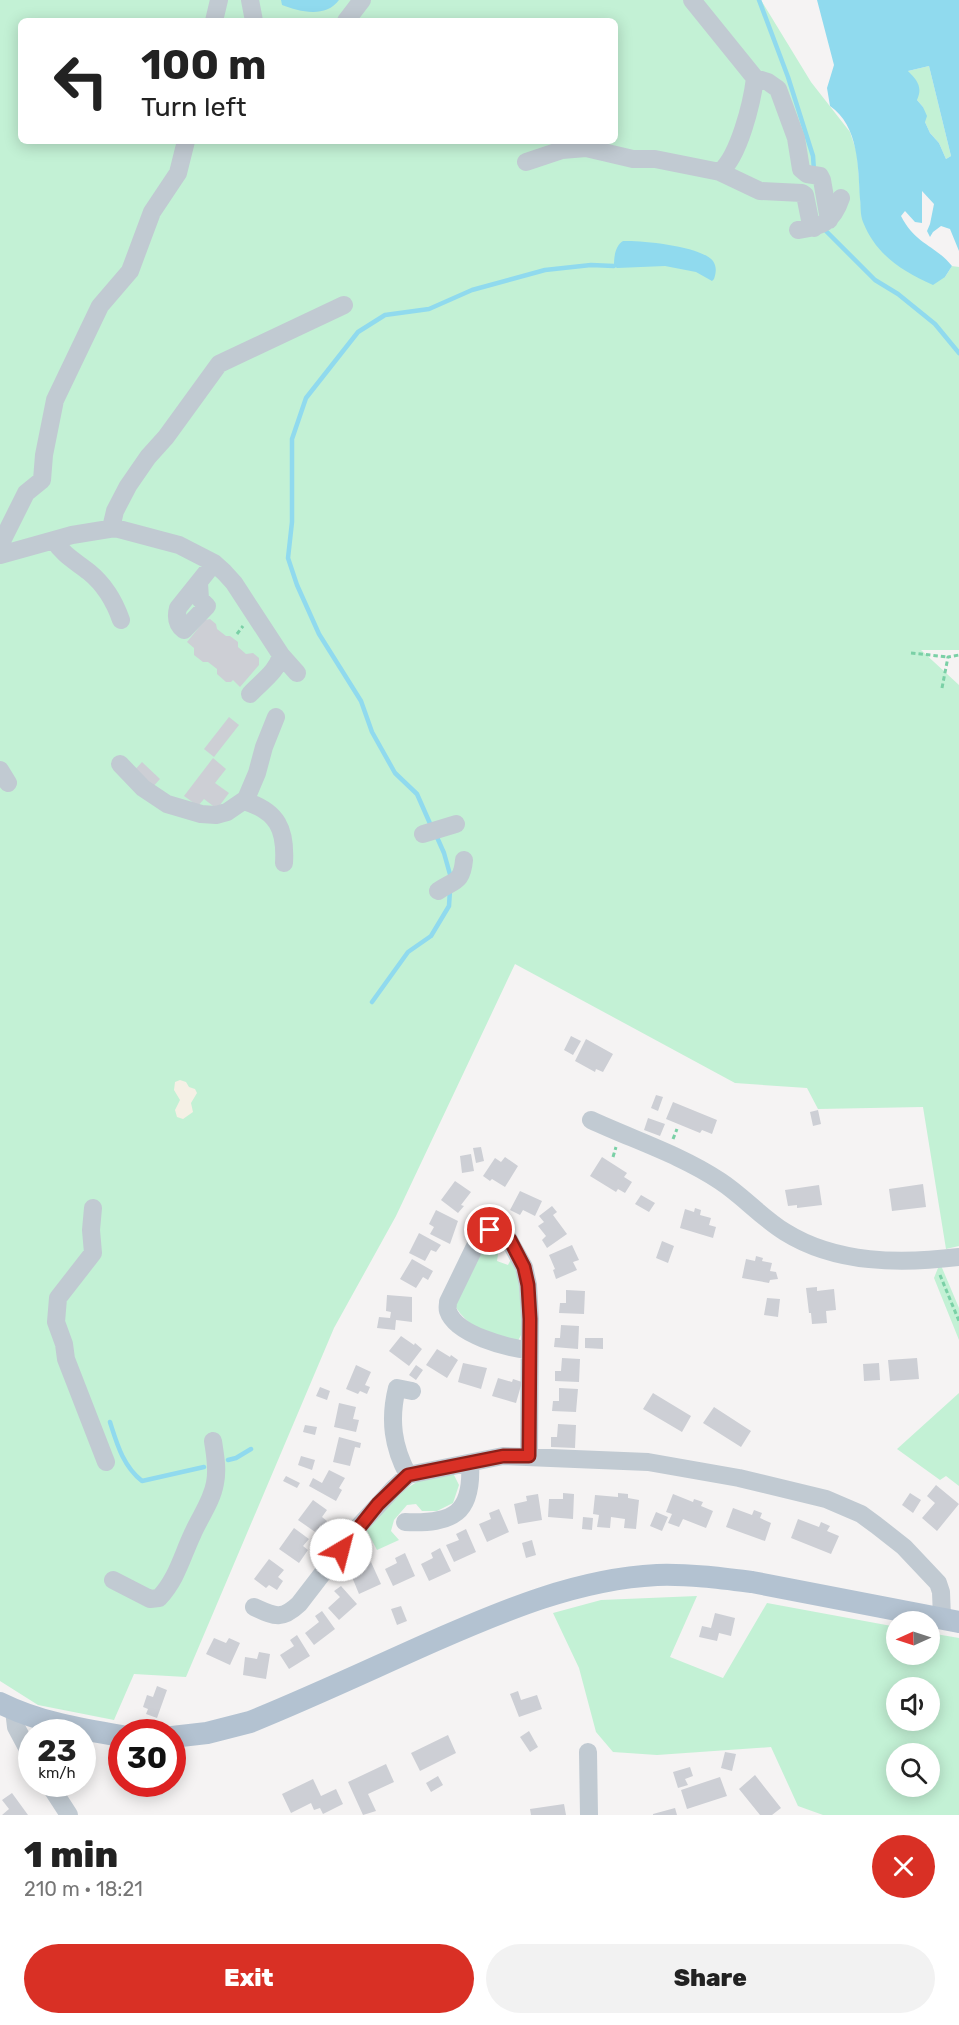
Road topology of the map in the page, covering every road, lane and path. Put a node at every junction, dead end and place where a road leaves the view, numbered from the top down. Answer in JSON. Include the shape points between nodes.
{"nodes":[{"id":1,"x":219,"y":0,"type":"edge"},
{"id":2,"x":250,"y":0,"type":"edge"},
{"id":3,"x":362,"y":0,"type":"edge"},
{"id":4,"x":692,"y":0,"type":"edge"},
{"id":5,"x":215,"y":18,"type":"edge"},
{"id":6,"x":253,"y":18,"type":"edge"},
{"id":7,"x":348,"y":18,"type":"edge"},
{"id":8,"x":755,"y":78,"type":"junction"},
{"id":9,"x":185,"y":144,"type":"edge"},
{"id":10,"x":526,"y":162,"type":"dead end"},
{"id":11,"x":720,"y":172,"type":"junction"},
{"id":12,"x":841,"y":198,"type":"dead end"},
{"id":13,"x":818,"y":225,"type":"junction"},
{"id":14,"x":344,"y":305,"type":"dead end"},
{"id":15,"x":111,"y":528,"type":"junction"},
{"id":16,"x":54,"y":540,"type":"junction"},
{"id":17,"x":0,"y":544,"type":"edge"},
{"id":18,"x":0,"y":555,"type":"edge"},
{"id":19,"x":214,"y":563,"type":"junction"},
{"id":20,"x":199,"y":583,"type":"dead end"},
{"id":21,"x":121,"y":620,"type":"dead end"},
{"id":22,"x":911,"y":653,"type":"dead end"},
{"id":23,"x":281,"y":655,"type":"junction"},
{"id":24,"x":959,"y":655,"type":"edge"},
{"id":25,"x":948,"y":657,"type":"junction"},
{"id":26,"x":297,"y":673,"type":"dead end"},
{"id":27,"x":942,"y":688,"type":"dead end"},
{"id":28,"x":250,"y":694,"type":"dead end"},
{"id":29,"x":276,"y":717,"type":"dead end"},
{"id":30,"x":120,"y":764,"type":"dead end"},
{"id":31,"x":244,"y":801,"type":"junction"},
{"id":32,"x":464,"y":860,"type":"dead end"},
{"id":33,"x":284,"y":863,"type":"dead end"},
{"id":34,"x":447,"y":886,"type":"dead end"},
{"id":35,"x":591,"y":1120,"type":"dead end"},
{"id":36,"x":93,"y":1208,"type":"dead end"},
{"id":37,"x":959,"y":1257,"type":"edge"},
{"id":38,"x":933,"y":1259,"type":"junction"},
{"id":39,"x":959,"y":1321,"type":"edge"},
{"id":40,"x":529,"y":1350,"type":"junction"},
{"id":41,"x":412,"y":1392,"type":"dead end"},
{"id":42,"x":213,"y":1441,"type":"dead end"},
{"id":43,"x":529,"y":1456,"type":"junction"},
{"id":44,"x":106,"y":1462,"type":"dead end"},
{"id":45,"x":470,"y":1463,"type":"junction"},
{"id":46,"x":408,"y":1475,"type":"junction"},
{"id":47,"x":405,"y":1522,"type":"dead end"},
{"id":48,"x":113,"y":1580,"type":"dead end"},
{"id":49,"x":254,"y":1607,"type":"dead end"},
{"id":50,"x":950,"y":1620,"type":"edge"},
{"id":51,"x":7,"y":1707,"type":"edge"},
{"id":52,"x":18,"y":1731,"type":"edge"},
{"id":53,"x":108,"y":1733,"type":"edge"},
{"id":54,"x":186,"y":1735,"type":"edge"},
{"id":55,"x":588,"y":1752,"type":"dead end"},
{"id":56,"x":57,"y":1797,"type":"edge"},
{"id":57,"x":69,"y":1815,"type":"edge"},
{"id":58,"x":589,"y":1815,"type":"edge"}],
"edges":[{"from":1,"to":5,"type":"street"},
{"from":2,"to":6,"type":"street"},
{"from":3,"to":7,"type":"street"},
{"from":4,"to":8,"type":"street"},
{"from":8,"to":11,"type":"street","via":[[737,143]]},
{"from":8,"to":13,"type":"street","via":[[778,89],[796,138],[801,169],[822,180]]},
{"from":9,"to":17,"type":"street","via":[[178,173],[152,213],[130,271],[100,306],[55,400],[42,480],[26,493]]},
{"from":10,"to":11,"type":"street","via":[[562,150],[585,148]]},
{"from":11,"to":13,"type":"street","via":[[760,190],[802,193],[810,220]]},
{"from":12,"to":13,"type":"street","via":[[837,210]]},
{"from":14,"to":15,"type":"street","via":[[219,364],[128,486]]},
{"from":15,"to":16,"type":"street"},
{"from":15,"to":19,"type":"street","via":[[179,545]]},
{"from":16,"to":18,"type":"street"},
{"from":16,"to":21,"type":"street","via":[[60,551],[89,572],[111,595]]},
{"from":19,"to":20,"type":"street"},
{"from":19,"to":23,"type":"street","via":[[234,583]]},
{"from":22,"to":25,"type":"path"},
{"from":23,"to":26,"type":"street"},
{"from":23,"to":28,"type":"street","via":[[279,664]]},
{"from":24,"to":25,"type":"path"},
{"from":25,"to":27,"type":"path"},
{"from":29,"to":31,"type":"street"},
{"from":30,"to":31,"type":"street","via":[[158,799],[201,814],[227,812]]},
{"from":31,"to":33,"type":"street","via":[[270,812],[279,825],[285,846]]},
{"from":32,"to":34,"type":"street","via":[[463,871]]},
{"from":35,"to":38,"type":"street","via":[[697,1167],[794,1237],[849,1257]]},
{"from":36,"to":44,"type":"street","via":[[93,1253],[58,1298],[56,1322],[66,1359]]},
{"from":37,"to":38,"type":"street"},
{"from":38,"to":39,"type":"path"},
{"from":40,"to":40,"type":"street","via":[[476,1336],[448,1311],[448,1302],[473,1250],[482,1234],[490,1230],[504,1233],[524,1267],[530,1306]]},
{"from":40,"to":43,"type":"street"},
{"from":41,"to":46,"type":"street","via":[[398,1388],[393,1404],[394,1443]]},
{"from":42,"to":48,"type":"street","via":[[217,1469],[213,1490],[182,1563],[165,1592],[159,1599],[150,1599]]},
{"from":43,"to":45,"type":"street","via":[[503,1456]]},
{"from":43,"to":50,"type":"street","via":[[614,1459],[689,1468],[790,1489],[843,1505],[891,1536],[938,1583]]},
{"from":45,"to":46,"type":"street"},
{"from":45,"to":47,"type":"street","via":[[470,1490],[462,1508],[441,1520]]},
{"from":46,"to":49,"type":"street","via":[[366,1518],[289,1613],[278,1616]]},
{"from":50,"to":54,"type":"main road","via":[[718,1577],[627,1578],[567,1590],[513,1607],[250,1722]]},
{"from":51,"to":52,"type":"street"},
{"from":51,"to":53,"type":"main road","via":[[61,1725]]},
{"from":55,"to":58,"type":"street"},
{"from":56,"to":57,"type":"street"}]}
